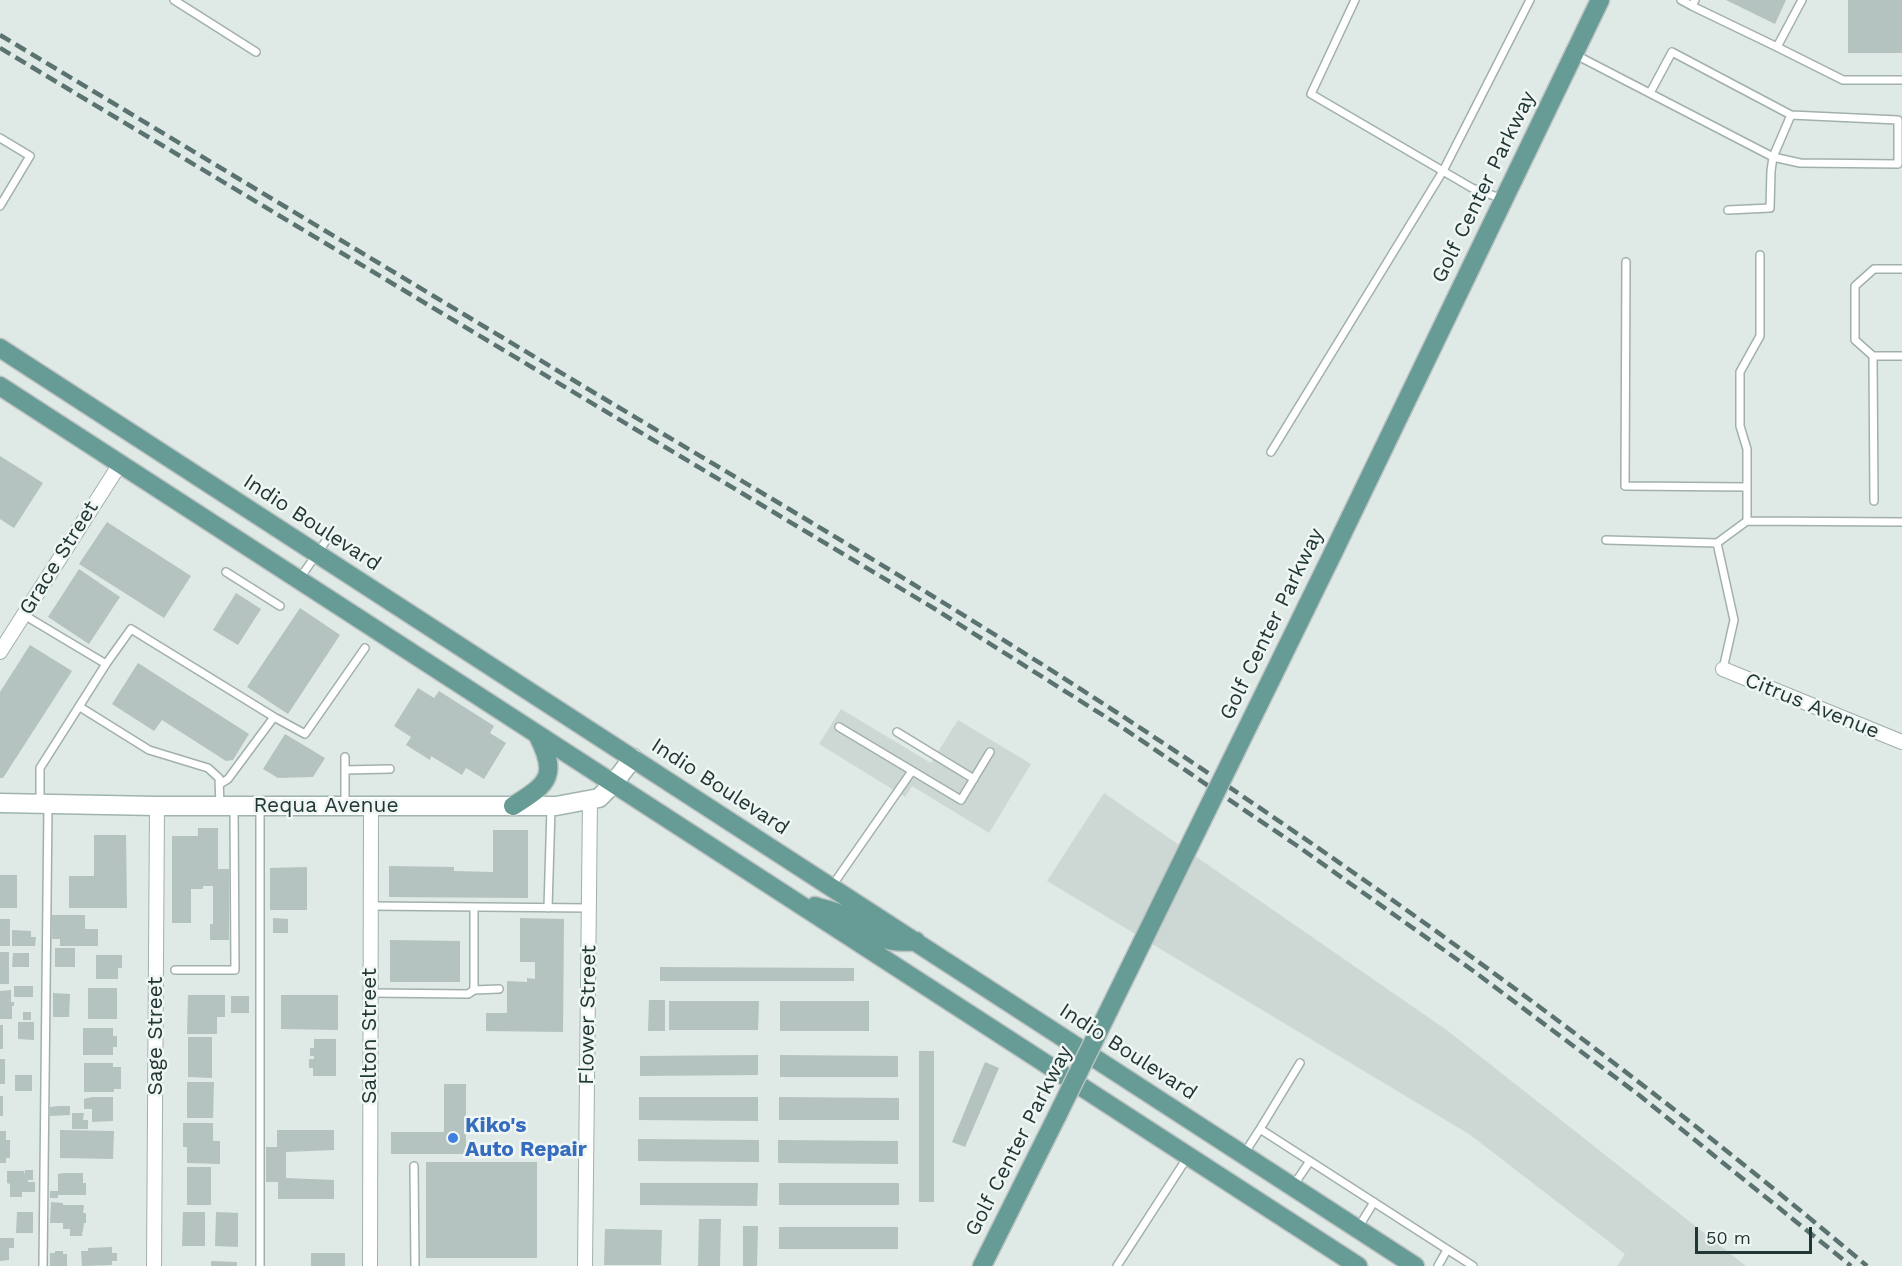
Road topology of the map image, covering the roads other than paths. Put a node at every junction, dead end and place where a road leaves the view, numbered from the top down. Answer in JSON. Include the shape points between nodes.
{"nodes":[{"id":1,"x":174,"y":0,"type":"edge"},
{"id":2,"x":1355,"y":0,"type":"edge"},
{"id":3,"x":1530,"y":0,"type":"edge"},
{"id":4,"x":1600,"y":0,"type":"edge"},
{"id":5,"x":1681,"y":0,"type":"edge"},
{"id":6,"x":1802,"y":0,"type":"edge"},
{"id":7,"x":1694,"y":3,"type":"edge"},
{"id":8,"x":1777,"y":47,"type":"junction"},
{"id":9,"x":256,"y":52,"type":"dead end"},
{"id":10,"x":1574,"y":54,"type":"junction"},
{"id":11,"x":1902,"y":80,"type":"edge"},
{"id":12,"x":1650,"y":93,"type":"junction"},
{"id":13,"x":1791,"y":115,"type":"junction"},
{"id":14,"x":2,"y":139,"type":"edge"},
{"id":15,"x":0,"y":148,"type":"edge"},
{"id":16,"x":1773,"y":157,"type":"junction"},
{"id":17,"x":1443,"y":171,"type":"junction"},
{"id":18,"x":1503,"y":200,"type":"junction"},
{"id":19,"x":0,"y":206,"type":"edge"},
{"id":20,"x":1728,"y":210,"type":"dead end"},
{"id":21,"x":1760,"y":255,"type":"dead end"},
{"id":22,"x":1626,"y":262,"type":"dead end"},
{"id":23,"x":1902,"y":269,"type":"edge"},
{"id":24,"x":0,"y":348,"type":"edge"},
{"id":25,"x":1873,"y":356,"type":"junction"},
{"id":26,"x":1902,"y":356,"type":"edge"},
{"id":27,"x":0,"y":386,"type":"edge"},
{"id":28,"x":1271,"y":452,"type":"dead end"},
{"id":29,"x":120,"y":464,"type":"junction"},
{"id":30,"x":1747,"y":487,"type":"junction"},
{"id":31,"x":1874,"y":501,"type":"dead end"},
{"id":32,"x":1746,"y":521,"type":"junction"},
{"id":33,"x":1902,"y":522,"type":"edge"},
{"id":34,"x":330,"y":535,"type":"dead end"},
{"id":35,"x":1606,"y":540,"type":"dead end"},
{"id":36,"x":1716,"y":543,"type":"junction"},
{"id":37,"x":318,"y":553,"type":"junction"},
{"id":38,"x":226,"y":572,"type":"dead end"},
{"id":39,"x":299,"y":580,"type":"junction"},
{"id":40,"x":280,"y":606,"type":"dead end"},
{"id":41,"x":24,"y":615,"type":"junction"},
{"id":42,"x":2,"y":644,"type":"edge"},
{"id":43,"x":365,"y":648,"type":"dead end"},
{"id":44,"x":106,"y":664,"type":"junction"},
{"id":45,"x":1723,"y":669,"type":"joint"},
{"id":46,"x":80,"y":706,"type":"junction"},
{"id":47,"x":274,"y":717,"type":"junction"},
{"id":48,"x":840,"y":727,"type":"dead end"},
{"id":49,"x":897,"y":732,"type":"dead end"},
{"id":50,"x":537,"y":734,"type":"junction"},
{"id":51,"x":1902,"y":742,"type":"edge"},
{"id":52,"x":990,"y":752,"type":"dead end"},
{"id":53,"x":345,"y":757,"type":"dead end"},
{"id":54,"x":633,"y":758,"type":"junction"},
{"id":55,"x":345,"y":770,"type":"junction"},
{"id":56,"x":390,"y":770,"type":"dead end"},
{"id":57,"x":912,"y":771,"type":"junction"},
{"id":58,"x":974,"y":779,"type":"junction"},
{"id":59,"x":220,"y":783,"type":"junction"},
{"id":60,"x":613,"y":784,"type":"junction"},
{"id":61,"x":590,"y":800,"type":"junction"},
{"id":62,"x":0,"y":803,"type":"edge"},
{"id":63,"x":44,"y":804,"type":"junction"},
{"id":64,"x":345,"y":805,"type":"junction"},
{"id":65,"x":371,"y":805,"type":"junction"},
{"id":66,"x":157,"y":806,"type":"junction"},
{"id":67,"x":227,"y":806,"type":"junction"},
{"id":68,"x":260,"y":806,"type":"junction"},
{"id":69,"x":513,"y":806,"type":"junction"},
{"id":70,"x":551,"y":806,"type":"junction"},
{"id":71,"x":832,"y":886,"type":"junction"},
{"id":72,"x":793,"y":900,"type":"junction"},
{"id":73,"x":370,"y":906,"type":"junction"},
{"id":74,"x":474,"y":907,"type":"junction"},
{"id":75,"x":548,"y":908,"type":"junction"},
{"id":76,"x":589,"y":908,"type":"junction"},
{"id":77,"x":916,"y":941,"type":"junction"},
{"id":78,"x":175,"y":970,"type":"dead end"},
{"id":79,"x":499,"y":989,"type":"dead end"},
{"id":80,"x":474,"y":990,"type":"junction"},
{"id":81,"x":370,"y":993,"type":"junction"},
{"id":82,"x":1299,"y":1063,"type":"dead end"},
{"id":83,"x":1260,"y":1129,"type":"junction"},
{"id":84,"x":1244,"y":1154,"type":"junction"},
{"id":85,"x":1188,"y":1156,"type":"junction"},
{"id":86,"x":1310,"y":1161,"type":"junction"},
{"id":87,"x":414,"y":1166,"type":"dead end"},
{"id":88,"x":1293,"y":1186,"type":"junction"},
{"id":89,"x":1374,"y":1202,"type":"junction"},
{"id":90,"x":1358,"y":1228,"type":"junction"},
{"id":91,"x":1448,"y":1250,"type":"junction"},
{"id":92,"x":1347,"y":1263,"type":"edge"},
{"id":93,"x":43,"y":1266,"type":"edge"},
{"id":94,"x":154,"y":1266,"type":"edge"},
{"id":95,"x":260,"y":1266,"type":"edge"},
{"id":96,"x":370,"y":1266,"type":"edge"},
{"id":97,"x":415,"y":1266,"type":"edge"},
{"id":98,"x":585,"y":1266,"type":"edge"},
{"id":99,"x":982,"y":1266,"type":"edge"},
{"id":100,"x":1117,"y":1266,"type":"edge"},
{"id":101,"x":1415,"y":1266,"type":"edge"},
{"id":102,"x":1438,"y":1266,"type":"edge"},
{"id":103,"x":1473,"y":1266,"type":"edge"}],
"edges":[{"from":1,"to":9,"type":"lane"},
{"from":2,"to":17,"type":"lane","via":[[1311,94]]},
{"from":3,"to":17,"type":"lane"},
{"from":4,"to":10,"type":"main road","name":"Golf Center Parkway"},
{"from":5,"to":7,"type":"lane"},
{"from":6,"to":8,"type":"lane"},
{"from":7,"to":8,"type":"lane"},
{"from":8,"to":11,"type":"lane","via":[[1843,80]]},
{"from":10,"to":12,"type":"lane"},
{"from":10,"to":18,"type":"main road","name":"Golf Center Parkway"},
{"from":12,"to":13,"type":"lane","via":[[1672,52]]},
{"from":12,"to":16,"type":"lane"},
{"from":13,"to":16,"type":"lane"},
{"from":13,"to":16,"type":"lane","via":[[1898,120],[1898,164],[1800,163]]},
{"from":14,"to":15,"type":"lane"},
{"from":14,"to":19,"type":"lane","via":[[30,156]]},
{"from":16,"to":20,"type":"lane","via":[[1770,208]]},
{"from":17,"to":18,"type":"lane"},
{"from":17,"to":28,"type":"lane"},
{"from":18,"to":99,"type":"main road","name":"Golf Center Parkway","bridge":true},
{"from":21,"to":30,"type":"lane","via":[[1760,336],[1740,372],[1740,426],[1747,449]]},
{"from":22,"to":30,"type":"lane","via":[[1625,486]]},
{"from":23,"to":25,"type":"lane","via":[[1874,269],[1855,286],[1854,340]]},
{"from":24,"to":37,"type":"main road","name":"Indio Boulevard"},
{"from":25,"to":26,"type":"lane"},
{"from":25,"to":31,"type":"lane"},
{"from":27,"to":29,"type":"main road"},
{"from":29,"to":39,"type":"main road"},
{"from":29,"to":41,"type":"street","name":"Grace Street"},
{"from":30,"to":32,"type":"lane"},
{"from":32,"to":33,"type":"lane"},
{"from":32,"to":36,"type":"lane"},
{"from":34,"to":37,"type":"lane"},
{"from":35,"to":36,"type":"lane"},
{"from":36,"to":45,"type":"lane","via":[[1734,620]]},
{"from":37,"to":39,"type":"lane"},
{"from":37,"to":54,"type":"main road","name":"Indio Boulevard"},
{"from":38,"to":40,"type":"lane"},
{"from":39,"to":50,"type":"main road"},
{"from":41,"to":42,"type":"street","name":"Grace Street"},
{"from":41,"to":44,"type":"lane"},
{"from":43,"to":47,"type":"lane","via":[[305,734]]},
{"from":44,"to":46,"type":"lane"},
{"from":44,"to":47,"type":"lane","via":[[131,629]]},
{"from":45,"to":51,"type":"street","name":"Citrus Avenue"},
{"from":46,"to":59,"type":"lane","via":[[149,750],[208,768]]},
{"from":46,"to":63,"type":"lane","via":[[40,768]]},
{"from":47,"to":59,"type":"lane","via":[[228,779]]},
{"from":48,"to":57,"type":"lane"},
{"from":49,"to":58,"type":"lane"},
{"from":50,"to":60,"type":"main road"},
{"from":50,"to":69,"type":"main road","via":[[547,753],[548,773],[538,790]]},
{"from":52,"to":58,"type":"lane"},
{"from":53,"to":55,"type":"lane"},
{"from":54,"to":60,"type":"street","name":"Requa Avenue"},
{"from":54,"to":71,"type":"main road","name":"Indio Boulevard"},
{"from":55,"to":56,"type":"lane"},
{"from":55,"to":64,"type":"lane"},
{"from":57,"to":58,"type":"lane","via":[[961,800]]},
{"from":57,"to":71,"type":"lane"},
{"from":59,"to":67,"type":"lane"},
{"from":60,"to":61,"type":"street","name":"Requa Avenue","via":[[599,798]]},
{"from":60,"to":72,"type":"main road"},
{"from":61,"to":70,"type":"street","name":"Requa Avenue"},
{"from":61,"to":76,"type":"street","name":"Flower Street"},
{"from":62,"to":63,"type":"street","name":"Requa Avenue"},
{"from":63,"to":66,"type":"street","name":"Requa Avenue"},
{"from":63,"to":93,"type":"lane"},
{"from":64,"to":65,"type":"street","name":"Requa Avenue"},
{"from":64,"to":68,"type":"street","name":"Requa Avenue"},
{"from":65,"to":69,"type":"street","name":"Requa Avenue"},
{"from":65,"to":73,"type":"street","name":"Salton Street"},
{"from":66,"to":67,"type":"street","name":"Requa Avenue"},
{"from":66,"to":94,"type":"street","name":"Sage Street"},
{"from":67,"to":68,"type":"street","name":"Requa Avenue"},
{"from":67,"to":78,"type":"lane","via":[[235,970]]},
{"from":68,"to":95,"type":"lane"},
{"from":69,"to":70,"type":"street","name":"Requa Avenue"},
{"from":70,"to":75,"type":"lane"},
{"from":71,"to":77,"type":"main road","name":"Indio Boulevard"},
{"from":72,"to":77,"type":"main road","via":[[842,914],[883,939],[899,943]]},
{"from":72,"to":85,"type":"main road"},
{"from":73,"to":74,"type":"lane"},
{"from":73,"to":81,"type":"street","name":"Salton Street"},
{"from":74,"to":75,"type":"lane"},
{"from":74,"to":80,"type":"lane"},
{"from":75,"to":76,"type":"lane"},
{"from":76,"to":98,"type":"street","name":"Flower Street"},
{"from":77,"to":84,"type":"main road","name":"Indio Boulevard"},
{"from":79,"to":80,"type":"lane"},
{"from":80,"to":81,"type":"lane","via":[[468,994]]},
{"from":81,"to":96,"type":"street","name":"Salton Street"},
{"from":82,"to":83,"type":"lane"},
{"from":83,"to":84,"type":"lane"},
{"from":83,"to":86,"type":"lane"},
{"from":84,"to":88,"type":"main road","name":"Indio Boulevard"},
{"from":85,"to":92,"type":"main road"},
{"from":85,"to":100,"type":"lane"},
{"from":86,"to":88,"type":"lane"},
{"from":86,"to":89,"type":"lane"},
{"from":87,"to":97,"type":"lane"},
{"from":88,"to":90,"type":"main road","name":"Indio Boulevard"},
{"from":89,"to":90,"type":"lane"},
{"from":89,"to":91,"type":"lane"},
{"from":90,"to":101,"type":"main road","name":"Indio Boulevard"},
{"from":91,"to":102,"type":"lane"},
{"from":91,"to":103,"type":"lane"}]}
